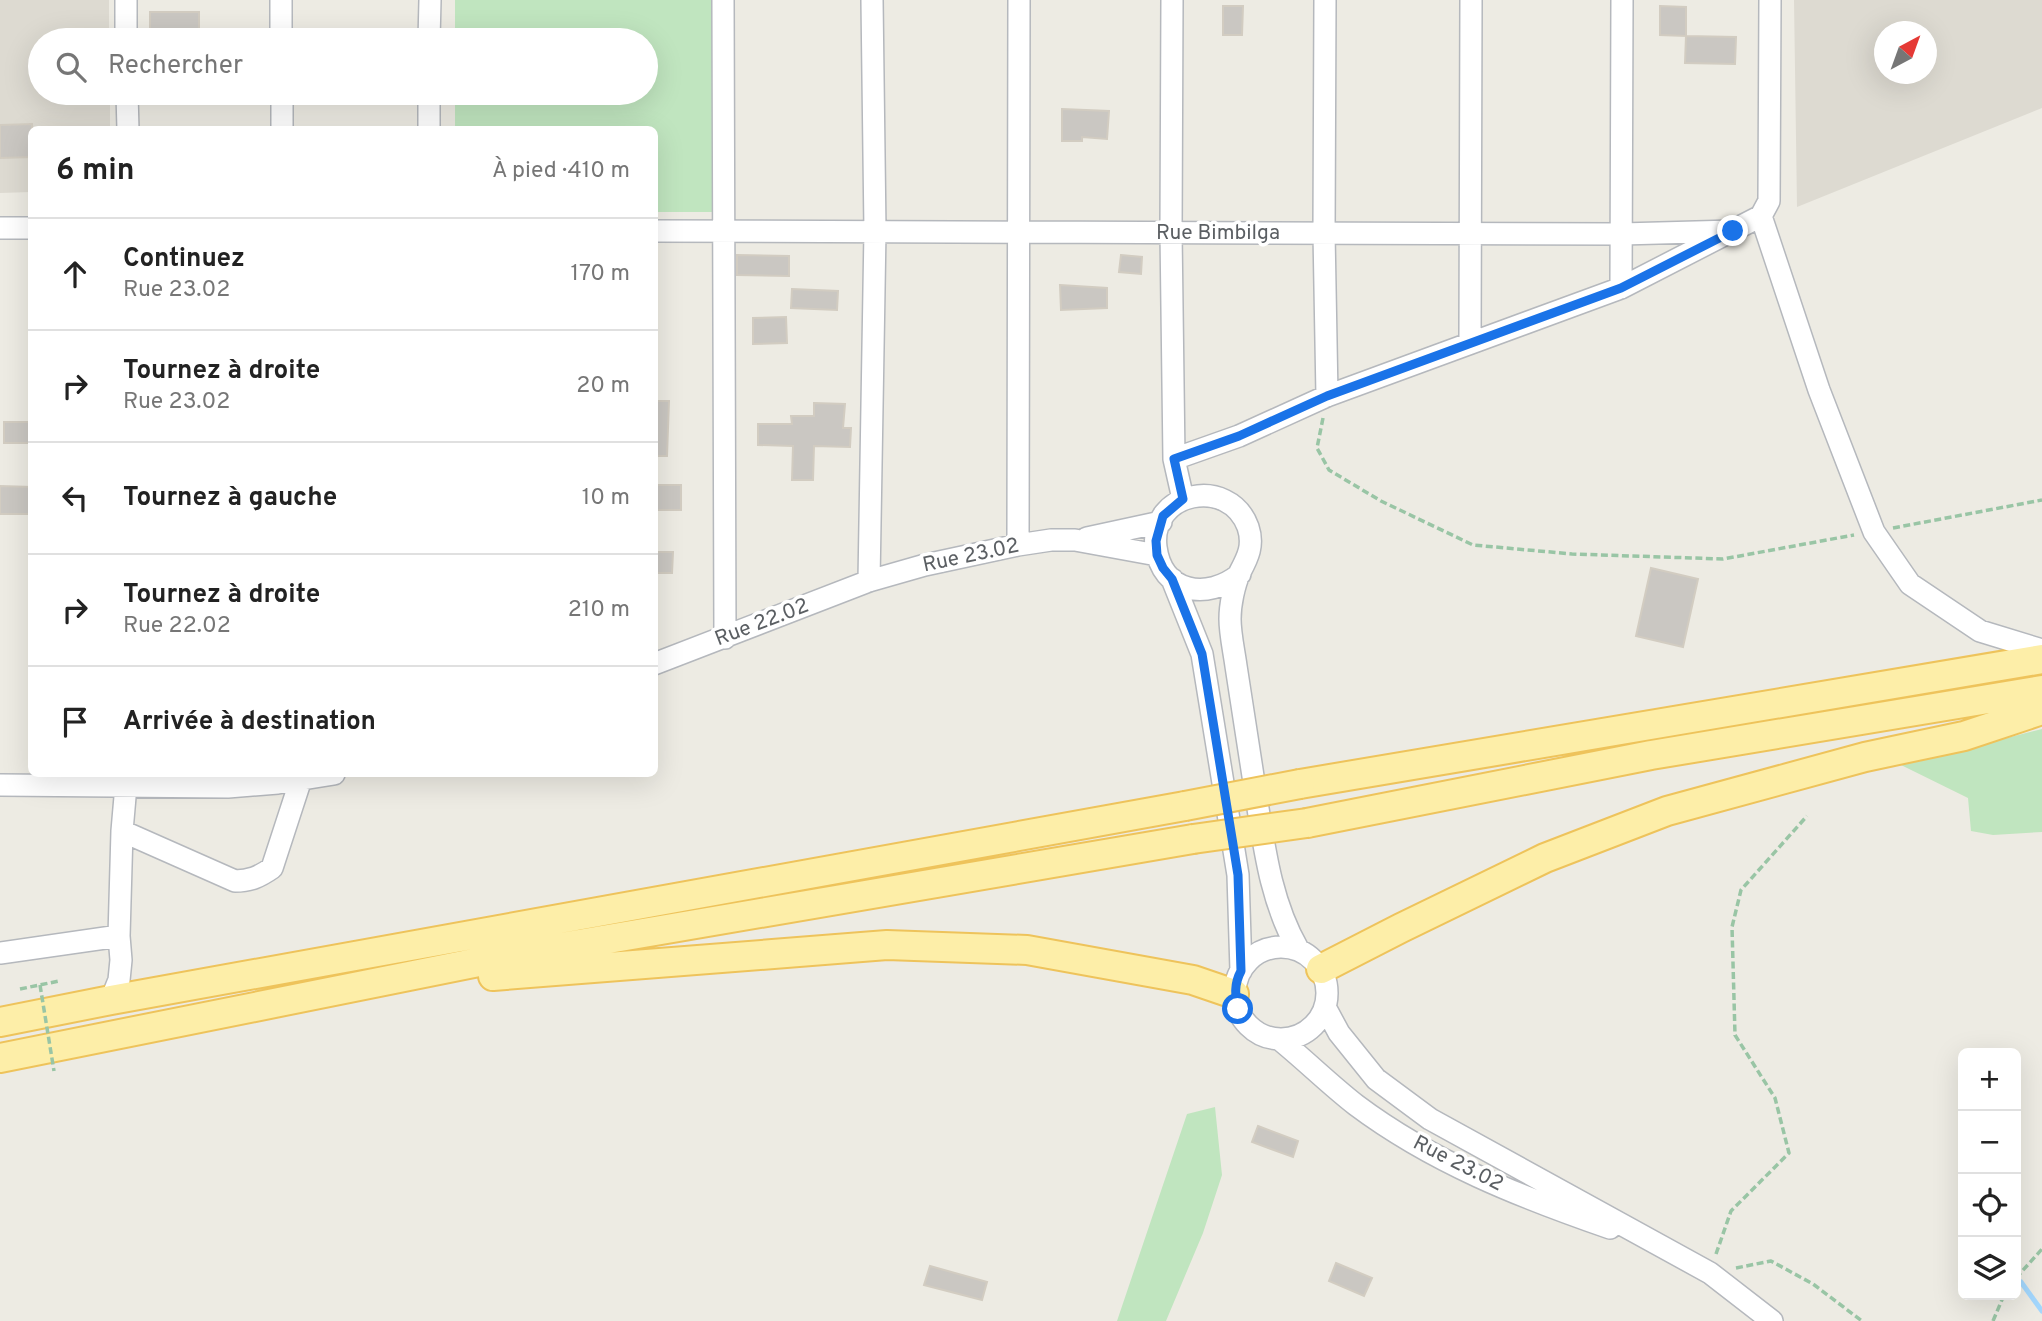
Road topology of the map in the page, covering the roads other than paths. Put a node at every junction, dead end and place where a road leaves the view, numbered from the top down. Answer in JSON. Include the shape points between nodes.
{"nodes":[{"id":1,"x":126,"y":0,"type":"edge"},
{"id":2,"x":281,"y":0,"type":"edge"},
{"id":3,"x":430,"y":0,"type":"edge"},
{"id":4,"x":723,"y":0,"type":"edge"},
{"id":5,"x":873,"y":0,"type":"edge"},
{"id":6,"x":1019,"y":0,"type":"edge"},
{"id":7,"x":1172,"y":0,"type":"edge"},
{"id":8,"x":1325,"y":0,"type":"edge"},
{"id":9,"x":1471,"y":0,"type":"edge"},
{"id":10,"x":1622,"y":0,"type":"edge"},
{"id":11,"x":1770,"y":0,"type":"edge"},
{"id":12,"x":126,"y":28,"type":"edge"},
{"id":13,"x":281,"y":28,"type":"edge"},
{"id":14,"x":429,"y":28,"type":"edge"},
{"id":15,"x":127,"y":105,"type":"edge"},
{"id":16,"x":282,"y":105,"type":"edge"},
{"id":17,"x":429,"y":105,"type":"edge"},
{"id":18,"x":128,"y":126,"type":"edge"},
{"id":19,"x":282,"y":126,"type":"edge"},
{"id":20,"x":429,"y":126,"type":"edge"},
{"id":21,"x":1765,"y":209,"type":"junction"},
{"id":22,"x":0,"y":228,"type":"edge"},
{"id":23,"x":28,"y":228,"type":"edge"},
{"id":24,"x":658,"y":231,"type":"edge"},
{"id":25,"x":724,"y":231,"type":"junction"},
{"id":26,"x":876,"y":231,"type":"junction"},
{"id":27,"x":1733,"y":231,"type":"junction"},
{"id":28,"x":1018,"y":232,"type":"junction"},
{"id":29,"x":1171,"y":232,"type":"junction"},
{"id":30,"x":1324,"y":233,"type":"junction"},
{"id":31,"x":1470,"y":234,"type":"junction"},
{"id":32,"x":1622,"y":234,"type":"junction"},
{"id":33,"x":1621,"y":288,"type":"junction"},
{"id":34,"x":1470,"y":343,"type":"junction"},
{"id":35,"x":1327,"y":396,"type":"junction"},
{"id":36,"x":1174,"y":459,"type":"junction"},
{"id":37,"x":1183,"y":499,"type":"junction"},
{"id":38,"x":1161,"y":522,"type":"junction"},
{"id":39,"x":1074,"y":540,"type":"junction"},
{"id":40,"x":1018,"y":545,"type":"junction"},
{"id":41,"x":1157,"y":555,"type":"junction"},
{"id":42,"x":1240,"y":574,"type":"junction"},
{"id":43,"x":1172,"y":579,"type":"junction"},
{"id":44,"x":869,"y":581,"type":"junction"},
{"id":45,"x":725,"y":638,"type":"junction"},
{"id":46,"x":2042,"y":650,"type":"edge"},
{"id":47,"x":2042,"y":659,"type":"edge"},
{"id":48,"x":658,"y":663,"type":"edge"},
{"id":49,"x":2042,"y":690,"type":"edge"},
{"id":50,"x":2042,"y":710,"type":"edge"},
{"id":51,"x":314,"y":777,"type":"edge"},
{"id":52,"x":278,"y":778,"type":"edge"},
{"id":53,"x":301,"y":779,"type":"junction"},
{"id":54,"x":127,"y":780,"type":"edge"},
{"id":55,"x":0,"y":785,"type":"edge"},
{"id":56,"x":122,"y":831,"type":"junction"},
{"id":57,"x":118,"y":936,"type":"junction"},
{"id":58,"x":1298,"y":949,"type":"junction"},
{"id":59,"x":0,"y":953,"type":"edge"},
{"id":60,"x":1321,"y":969,"type":"junction"},
{"id":61,"x":1238,"y":983,"type":"junction"},
{"id":62,"x":354,"y":987,"type":"junction"},
{"id":63,"x":111,"y":1000,"type":"junction"},
{"id":64,"x":1325,"y":1007,"type":"junction"},
{"id":65,"x":0,"y":1022,"type":"edge"},
{"id":66,"x":1279,"y":1039,"type":"junction"},
{"id":67,"x":0,"y":1058,"type":"edge"},
{"id":68,"x":1661,"y":1247,"type":"junction"},
{"id":69,"x":1767,"y":1320,"type":"edge"}],
"edges":[{"from":1,"to":12,"type":"street"},
{"from":2,"to":13,"type":"street"},
{"from":3,"to":14,"type":"street"},
{"from":4,"to":25,"type":"street"},
{"from":5,"to":26,"type":"street"},
{"from":6,"to":28,"type":"street"},
{"from":7,"to":29,"type":"street"},
{"from":8,"to":30,"type":"street"},
{"from":9,"to":31,"type":"street"},
{"from":10,"to":32,"type":"street"},
{"from":11,"to":21,"type":"street"},
{"from":15,"to":18,"type":"street"},
{"from":16,"to":19,"type":"street"},
{"from":17,"to":20,"type":"street"},
{"from":21,"to":27,"type":"street","name":"Rue Bimbilga"},
{"from":21,"to":46,"type":"street","via":[[1819,390],[1874,532],[1910,584],[1980,631]]},
{"from":22,"to":23,"type":"street"},
{"from":24,"to":25,"type":"street","name":"Rue Bimbilga"},
{"from":25,"to":26,"type":"street","name":"Rue Bimbilga"},
{"from":25,"to":45,"type":"street"},
{"from":26,"to":28,"type":"street","name":"Rue Bimbilga"},
{"from":26,"to":44,"type":"street"},
{"from":27,"to":32,"type":"street","name":"Rue Bimbilga"},
{"from":27,"to":33,"type":"street"},
{"from":28,"to":29,"type":"street","name":"Rue Bimbilga"},
{"from":28,"to":40,"type":"street"},
{"from":29,"to":30,"type":"street","name":"Rue Bimbilga"},
{"from":29,"to":36,"type":"street"},
{"from":30,"to":31,"type":"street","name":"Rue Bimbilga"},
{"from":30,"to":35,"type":"street"},
{"from":31,"to":32,"type":"street","name":"Rue Bimbilga"},
{"from":31,"to":34,"type":"street"},
{"from":32,"to":33,"type":"street"},
{"from":33,"to":34,"type":"street"},
{"from":34,"to":35,"type":"street"},
{"from":35,"to":36,"type":"street"},
{"from":36,"to":37,"type":"street"},
{"from":37,"to":38,"type":"street"},
{"from":37,"to":42,"type":"street","via":[[1214,496],[1241,514],[1251,544]]},
{"from":38,"to":39,"type":"street","name":"Rue 23.02"},
{"from":38,"to":41,"type":"street"},
{"from":39,"to":40,"type":"street","name":"Rue 23.02"},
{"from":39,"to":41,"type":"street","name":"Rue 23.02"},
{"from":40,"to":44,"type":"street","name":"Rue 23.02"},
{"from":41,"to":43,"type":"street","name":"Rue 23.02"},
{"from":42,"to":43,"type":"street","via":[[1212,590],[1198,590]]},
{"from":42,"to":58,"type":"street","via":[[1230,619],[1267,867],[1284,926]]},
{"from":43,"to":61,"type":"street","name":"Rue 23.02","via":[[1202,654],[1238,875]]},
{"from":44,"to":45,"type":"street","name":"Rue 22.02"},
{"from":45,"to":48,"type":"street","name":"Rue 22.02"},
{"from":47,"to":63,"type":"main road","bridge":true,"via":[[1300,784]]},
{"from":49,"to":62,"type":"main road","bridge":true,"via":[[1651,755],[1307,823],[509,956]]},
{"from":50,"to":60,"type":"main road","via":[[1964,736],[1864,757],[1667,811],[1545,858]]},
{"from":51,"to":53,"type":"street"},
{"from":52,"to":53,"type":"street"},
{"from":52,"to":54,"type":"street","via":[[228,787]]},
{"from":53,"to":56,"type":"street","via":[[272,869],[246,881],[235,881]]},
{"from":54,"to":55,"type":"street"},
{"from":54,"to":56,"type":"street"},
{"from":56,"to":57,"type":"street"},
{"from":57,"to":59,"type":"street"},
{"from":57,"to":63,"type":"street","via":[[121,960]]},
{"from":58,"to":60,"type":"street"},
{"from":58,"to":61,"type":"street","via":[[1267,948],[1254,955]]},
{"from":60,"to":64,"type":"street","name":"Rue 23.02","via":[[1327,984]]},
{"from":61,"to":62,"type":"main road","via":[[1193,980],[1027,950],[887,945]]},
{"from":61,"to":66,"type":"street","name":"Rue 23.02","via":[[1238,1009],[1245,1022],[1257,1032]]},
{"from":62,"to":67,"type":"main road"},
{"from":63,"to":65,"type":"main road"},
{"from":64,"to":66,"type":"street","via":[[1313,1027]]},
{"from":64,"to":68,"type":"street","name":"Rue 23.02","via":[[1339,1033],[1376,1079],[1430,1119]]},
{"from":66,"to":68,"type":"street","name":"Rue 23.02","via":[[1357,1105],[1469,1174]]},
{"from":68,"to":69,"type":"street","name":"Rue 23.02","via":[[1710,1273]]}]}
